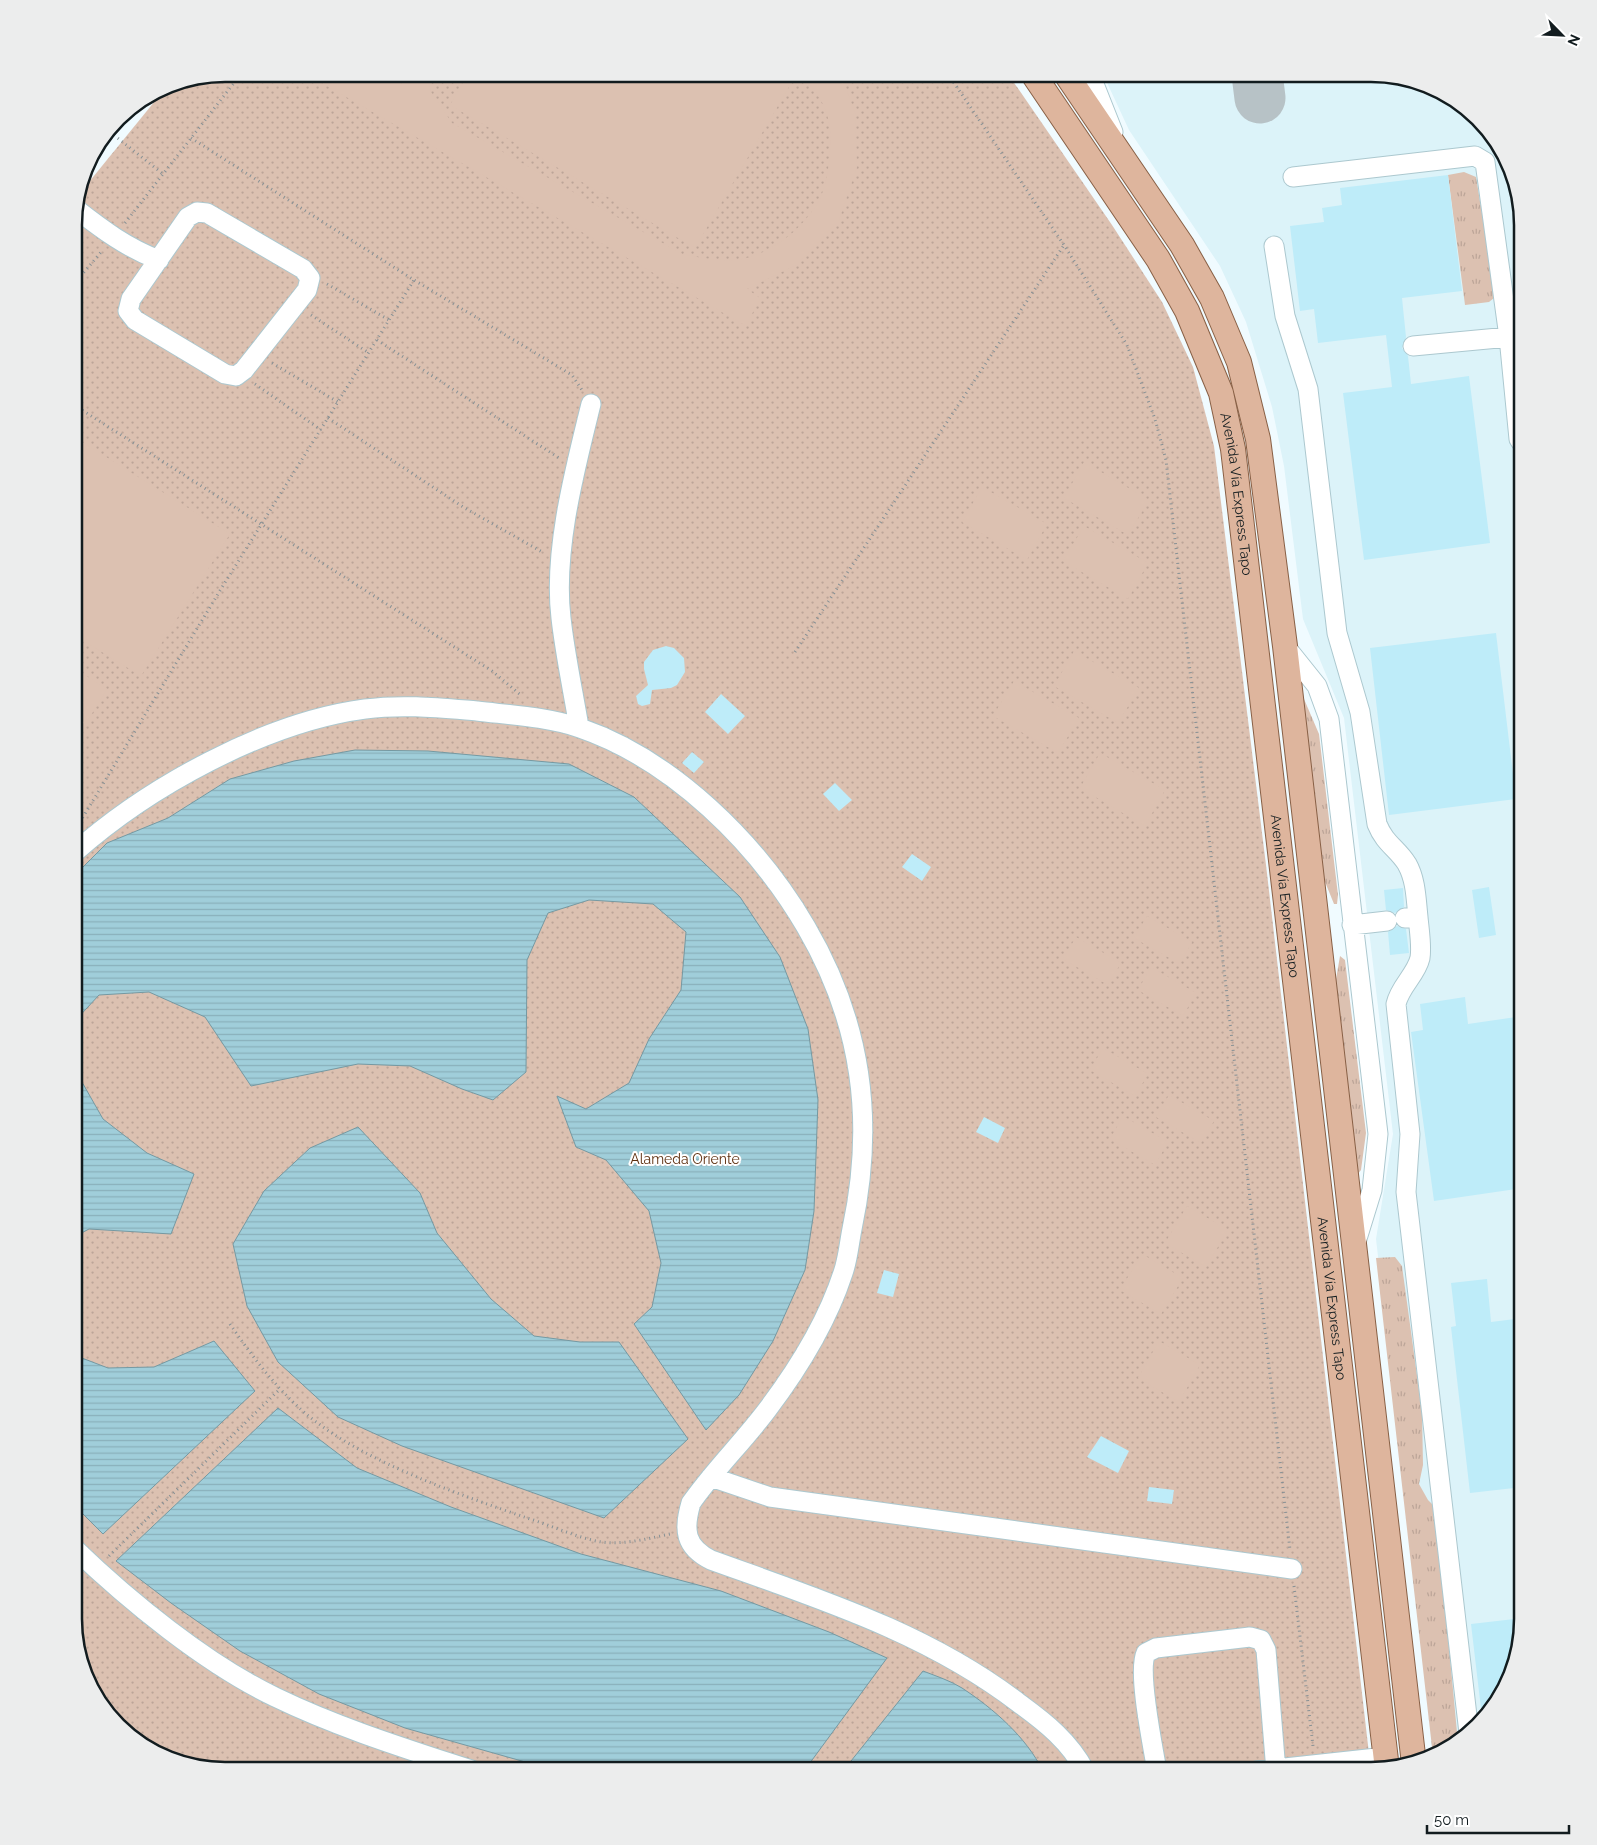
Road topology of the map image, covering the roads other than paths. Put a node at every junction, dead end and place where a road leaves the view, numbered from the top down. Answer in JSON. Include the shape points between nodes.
{"nodes":[{"id":1,"x":1039,"y":83,"type":"edge"},
{"id":2,"x":1072,"y":83,"type":"edge"},
{"id":3,"x":1094,"y":83,"type":"edge"},
{"id":4,"x":1124,"y":159,"type":"junction"},
{"id":5,"x":1293,"y":177,"type":"dead end"},
{"id":6,"x":83,"y":214,"type":"edge"},
{"id":7,"x":1274,"y":246,"type":"dead end"},
{"id":8,"x":159,"y":260,"type":"junction"},
{"id":9,"x":1509,"y":337,"type":"junction"},
{"id":10,"x":1413,"y":346,"type":"dead end"},
{"id":11,"x":1514,"y":388,"type":"edge"},
{"id":12,"x":590,"y":404,"type":"road end"},
{"id":13,"x":1285,"y":646,"type":"junction"},
{"id":14,"x":579,"y":727,"type":"junction"},
{"id":15,"x":83,"y":846,"type":"edge"},
{"id":16,"x":1387,"y":921,"type":"dead end"},
{"id":17,"x":1352,"y":925,"type":"junction"},
{"id":18,"x":1354,"y":1248,"type":"junction"},
{"id":19,"x":711,"y":1478,"type":"junction"},
{"id":20,"x":82,"y":1556,"type":"edge"},
{"id":21,"x":1292,"y":1569,"type":"road end"},
{"id":22,"x":1468,"y":1725,"type":"edge"},
{"id":23,"x":1413,"y":1756,"type":"edge"},
{"id":24,"x":1386,"y":1761,"type":"edge"},
{"id":25,"x":448,"y":1762,"type":"edge"},
{"id":26,"x":1080,"y":1762,"type":"edge"},
{"id":27,"x":1156,"y":1762,"type":"edge"},
{"id":28,"x":1275,"y":1762,"type":"edge"}],
"edges":[{"from":1,"to":24,"type":"main road","name":"Avenida Vía Express Tapo","via":[[1158,259],[1187,311],[1221,394],[1233,449]]},
{"from":2,"to":4,"type":"main road","name":"Avenida Vía Express Tapo"},
{"from":3,"to":4,"type":"street"},
{"from":4,"to":13,"type":"main road","name":"Avenida Vía Express Tapo","via":[[1198,270],[1239,362],[1258,439]]},
{"from":5,"to":9,"type":"street","via":[[1475,156],[1481,158],[1485,162]]},
{"from":6,"to":8,"type":"street","via":[[114,238]]},
{"from":7,"to":22,"type":"street","via":[[1285,316],[1308,389],[1337,633],[1360,712],[1377,824],[1383,838],[1406,863],[1413,878],[1412,918],[1420,957],[1399,992],[1396,1004],[1410,1134],[1406,1186]]},
{"from":8,"to":8,"type":"street","via":[[188,218],[202,212],[303,269],[310,278],[307,290],[241,374],[236,376],[225,374],[130,316],[128,305]]},
{"from":9,"to":10,"type":"street"},
{"from":9,"to":11,"type":"street"},
{"from":12,"to":14,"type":"street","via":[[575,469],[560,562],[560,617]]},
{"from":13,"to":17,"type":"street","via":[[1317,686],[1329,719]]},
{"from":13,"to":18,"type":"main road","name":"Avenida Vía Express Tapo"},
{"from":14,"to":15,"type":"street","via":[[501,714],[413,706],[368,708],[322,716],[224,755],[103,828]]},
{"from":14,"to":19,"type":"street","via":[[639,754],[697,796],[752,852],[791,902],[820,950],[849,1023],[861,1082],[864,1140],[861,1189],[843,1273],[815,1337],[767,1410]]},
{"from":16,"to":17,"type":"street"},
{"from":17,"to":18,"type":"street","via":[[1378,1134],[1372,1190]]},
{"from":18,"to":23,"type":"main road","name":"Avenida Vía Express Tapo"},
{"from":19,"to":21,"type":"street","via":[[770,1497]]},
{"from":19,"to":26,"type":"street","via":[[691,1503],[687,1518],[686,1531],[692,1546],[700,1554],[843,1608],[910,1636],[964,1664],[1050,1726]]},
{"from":20,"to":25,"type":"street","via":[[234,1675],[331,1722]]},
{"from":27,"to":28,"type":"street","via":[[1143,1663],[1146,1653],[1156,1648],[1250,1637],[1260,1640],[1266,1650]]}]}
